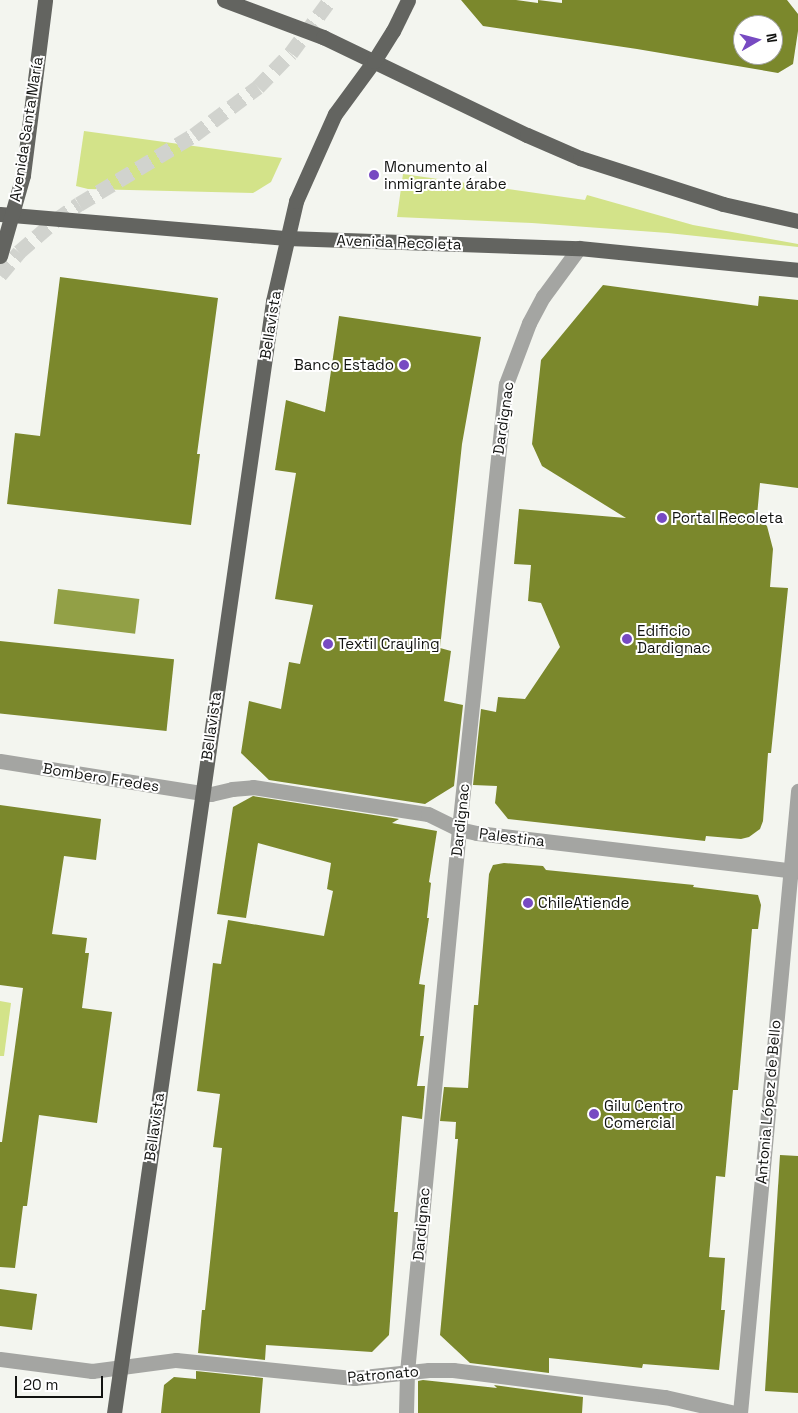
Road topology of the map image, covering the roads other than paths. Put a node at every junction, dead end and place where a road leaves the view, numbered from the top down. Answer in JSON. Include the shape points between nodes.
{"nodes":[{"id":1,"x":45,"y":0,"type":"edge"},
{"id":2,"x":224,"y":0,"type":"edge"},
{"id":3,"x":408,"y":0,"type":"edge"},
{"id":4,"x":374,"y":61,"type":"junction"},
{"id":5,"x":6,"y":214,"type":"edge"},
{"id":6,"x":798,"y":222,"type":"edge"},
{"id":7,"x":287,"y":238,"type":"junction"},
{"id":8,"x":579,"y":248,"type":"junction"},
{"id":9,"x":0,"y":256,"type":"edge"},
{"id":10,"x":798,"y":270,"type":"edge"},
{"id":11,"x":0,"y":761,"type":"edge"},
{"id":12,"x":798,"y":791,"type":"edge"},
{"id":13,"x":202,"y":793,"type":"junction"},
{"id":14,"x":459,"y":829,"type":"junction"},
{"id":15,"x":794,"y":871,"type":"edge"},
{"id":16,"x":0,"y":1359,"type":"edge"},
{"id":17,"x":120,"y":1367,"type":"junction"},
{"id":18,"x":407,"y":1372,"type":"junction"},
{"id":19,"x":114,"y":1413,"type":"edge"},
{"id":20,"x":406,"y":1413,"type":"edge"},
{"id":21,"x":735,"y":1413,"type":"edge"},
{"id":22,"x":740,"y":1413,"type":"edge"}],
"edges":[{"from":1,"to":5,"type":"main road","name":"Avenida Santa María","via":[[23,175]]},
{"from":2,"to":4,"type":"main road","via":[[323,37]]},
{"from":3,"to":4,"type":"main road","name":"Bellavista"},
{"from":4,"to":6,"type":"main road","via":[[580,158],[714,202]]},
{"from":4,"to":7,"type":"main road","name":"Bellavista","via":[[335,114],[296,201]]},
{"from":5,"to":7,"type":"main road","name":"Avenida Recoleta"},
{"from":5,"to":9,"type":"main road","name":"Avenida Santa María"},
{"from":7,"to":8,"type":"main road","name":"Avenida Recoleta"},
{"from":7,"to":13,"type":"main road","name":"Bellavista","via":[[273,301]]},
{"from":8,"to":10,"type":"main road","name":"Avenida Recoleta"},
{"from":8,"to":14,"type":"street","name":"Dardignac","via":[[540,303],[516,353],[506,384]]},
{"from":11,"to":13,"type":"street","name":"Bombero Fredes"},
{"from":12,"to":15,"type":"street","name":"Antonia López de Bello"},
{"from":13,"to":14,"type":"street","name":"Palestina","via":[[253,787],[428,814]]},
{"from":13,"to":17,"type":"main road","name":"Bellavista"},
{"from":14,"to":15,"type":"street","name":"Palestina"},
{"from":14,"to":18,"type":"street","name":"Dardignac"},
{"from":15,"to":22,"type":"street","name":"Antonia López de Bello"},
{"from":16,"to":17,"type":"street","name":"Patronato","via":[[81,1370]]},
{"from":17,"to":18,"type":"street","name":"Patronato","via":[[176,1360],[354,1378]]},
{"from":17,"to":19,"type":"main road","name":"Bellavista"},
{"from":18,"to":20,"type":"street","name":"Dardignac"},
{"from":18,"to":21,"type":"street","name":"Patronato","via":[[452,1370],[561,1382],[665,1397]]}]}
